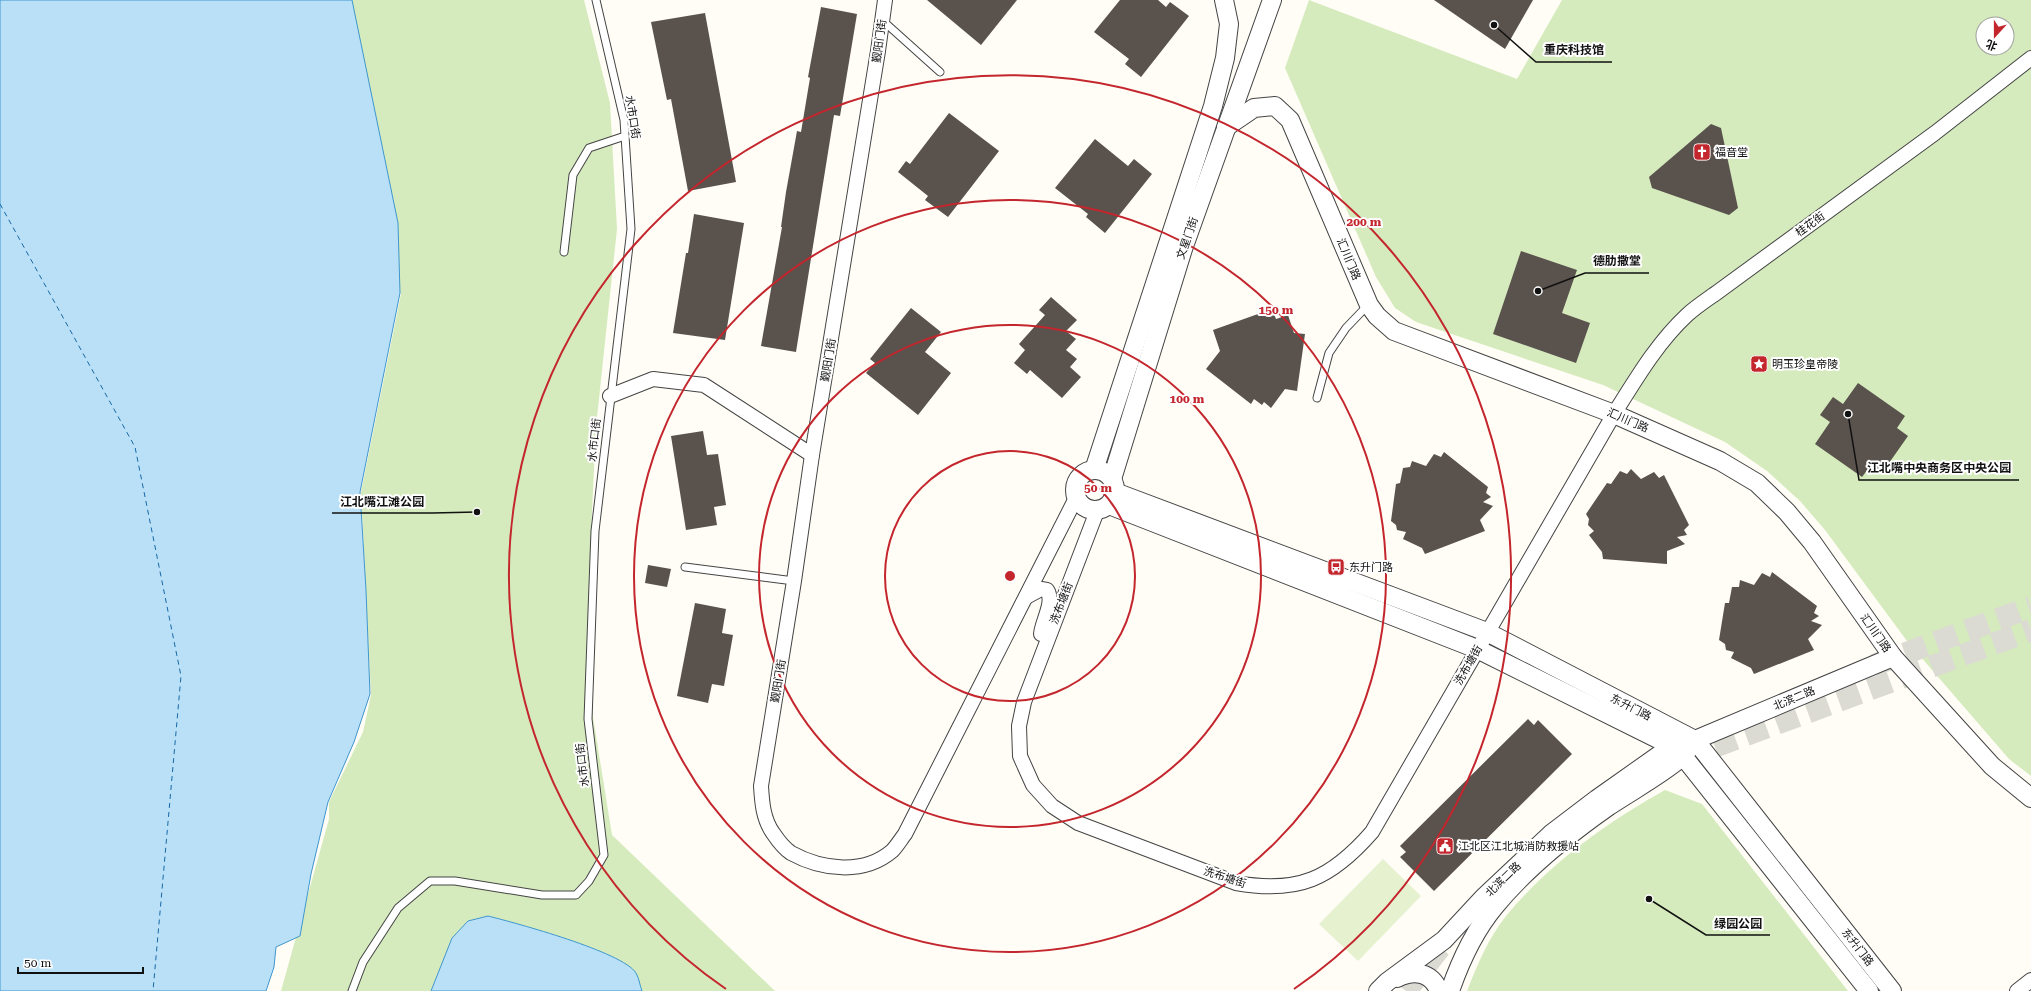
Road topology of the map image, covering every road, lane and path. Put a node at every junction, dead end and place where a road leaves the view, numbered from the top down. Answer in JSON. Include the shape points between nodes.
{"nodes":[{"id":1,"x":596,"y":0,"type":"edge"},
{"id":2,"x":885,"y":0,"type":"edge"},
{"id":3,"x":1224,"y":0,"type":"edge"},
{"id":4,"x":1272,"y":0,"type":"edge"},
{"id":5,"x":882,"y":20,"type":"junction"},
{"id":6,"x":2031,"y":58,"type":"edge"},
{"id":7,"x":940,"y":72,"type":"dead end"},
{"id":8,"x":1226,"y":127,"type":"junction"},
{"id":9,"x":625,"y":136,"type":"junction"},
{"id":10,"x":564,"y":252,"type":"dead end"},
{"id":11,"x":1368,"y":305,"type":"junction"},
{"id":12,"x":610,"y":396,"type":"junction"},
{"id":13,"x":1318,"y":398,"type":"dead end"},
{"id":14,"x":1614,"y":414,"type":"junction"},
{"id":15,"x":812,"y":455,"type":"junction"},
{"id":16,"x":1094,"y":470,"type":"junction"},
{"id":17,"x":1108,"y":497,"type":"junction"},
{"id":18,"x":1076,"y":498,"type":"junction"},
{"id":19,"x":685,"y":567,"type":"dead end"},
{"id":20,"x":794,"y":581,"type":"junction"},
{"id":21,"x":1026,"y":597,"type":"junction"},
{"id":22,"x":1487,"y":632,"type":"junction"},
{"id":23,"x":1477,"y":649,"type":"junction"},
{"id":24,"x":1893,"y":656,"type":"junction"},
{"id":25,"x":1036,"y":666,"type":"junction"},
{"id":26,"x":1695,"y":740,"type":"junction"},
{"id":27,"x":1677,"y":751,"type":"junction"},
{"id":28,"x":2031,"y":798,"type":"edge"},
{"id":29,"x":2031,"y":980,"type":"edge"},
{"id":30,"x":1383,"y":986,"type":"edge"},
{"id":31,"x":352,"y":991,"type":"edge"},
{"id":32,"x":1439,"y":991,"type":"edge"},
{"id":33,"x":1450,"y":991,"type":"edge"},
{"id":34,"x":1869,"y":991,"type":"edge"},
{"id":35,"x":1892,"y":991,"type":"edge"},
{"id":36,"x":2017,"y":991,"type":"edge"}],
"edges":[{"from":1,"to":9,"type":"lane","name":"水市口街","via":[[624,120]]},
{"from":2,"to":5,"type":"street","name":"觐阳门街"},
{"from":3,"to":16,"type":"street","name":"文星门街","via":[[1230,24],[1225,58],[1213,106]]},
{"from":4,"to":8,"type":"street","name":"文星门街"},
{"from":5,"to":7,"type":"lane"},
{"from":5,"to":15,"type":"street","name":"觐阳门街"},
{"from":6,"to":14,"type":"street","name":"桂花街","via":[[1687,315],[1661,343]]},
{"from":8,"to":11,"type":"street","name":"汇川门路","via":[[1254,108],[1275,106],[1290,120]]},
{"from":8,"to":17,"type":"street","name":"文星门街","via":[[1183,249]]},
{"from":9,"to":10,"type":"lane","via":[[590,148],[573,175]]},
{"from":9,"to":12,"type":"lane","name":"水市口街","via":[[631,229]]},
{"from":11,"to":13,"type":"lane","via":[[1346,328],[1329,353]]},
{"from":11,"to":14,"type":"street","name":"汇川门路","via":[[1394,331]]},
{"from":12,"to":15,"type":"street","via":[[653,379],[704,385]]},
{"from":12,"to":31,"type":"lane","name":"水市口街","via":[[595,531],[588,719],[604,855],[588,881],[576,894],[542,895],[430,880],[398,908],[363,962]]},
{"from":14,"to":22,"type":"street","name":"洗布塘街"},
{"from":14,"to":24,"type":"street","name":"汇川门路","via":[[1720,461],[1756,483],[1787,512],[1812,542]]},
{"from":15,"to":20,"type":"street","name":"觐阳门街"},
{"from":16,"to":17,"type":"street","via":[[1106,474]]},
{"from":16,"to":18,"type":"street","via":[[1088,471],[1078,479],[1074,491]]},
{"from":17,"to":18,"type":"street","via":[[1084,508]]},
{"from":17,"to":22,"type":"street","name":"东升门路"},
{"from":17,"to":23,"type":"street","name":"东升门路"},
{"from":17,"to":25,"type":"street","name":"洗布塘街"},
{"from":18,"to":21,"type":"street","name":"觐阳门街"},
{"from":19,"to":20,"type":"lane"},
{"from":20,"to":21,"type":"street","name":"觐阳门街","via":[[761,786],[763,810],[772,832],[790,852],[819,864],[848,869],[873,862],[892,850],[905,834]]},
{"from":21,"to":25,"type":"street","via":[[1041,589],[1047,590],[1050,594],[1041,628]]},
{"from":22,"to":23,"type":"street","name":"洗布塘街"},
{"from":22,"to":26,"type":"street","name":"东升门路"},
{"from":23,"to":25,"type":"street","name":"洗布塘街","via":[[1372,832],[1354,853],[1334,869],[1311,880],[1288,886],[1261,888],[1236,883],[1078,823],[1052,806],[1033,785],[1020,756],[1019,726]]},
{"from":23,"to":27,"type":"street","name":"东升门路"},
{"from":24,"to":26,"type":"street","name":"北滨二路"},
{"from":24,"to":28,"type":"street","name":"汇川门路","via":[[1992,766]]},
{"from":26,"to":27,"type":"street","name":"北滨二路"},
{"from":26,"to":35,"type":"street","name":"东升门路"},
{"from":27,"to":30,"type":"street","name":"北滨二路","via":[[1597,799],[1552,834],[1483,898],[1444,940]]},
{"from":27,"to":33,"type":"street","name":"北滨二路","via":[[1563,841],[1495,906],[1455,975]]},
{"from":27,"to":34,"type":"street","name":"东升门路"},
{"from":29,"to":36,"type":"street"},
{"from":30,"to":32,"type":"street","via":[[1405,974],[1419,973],[1433,981]]}]}
